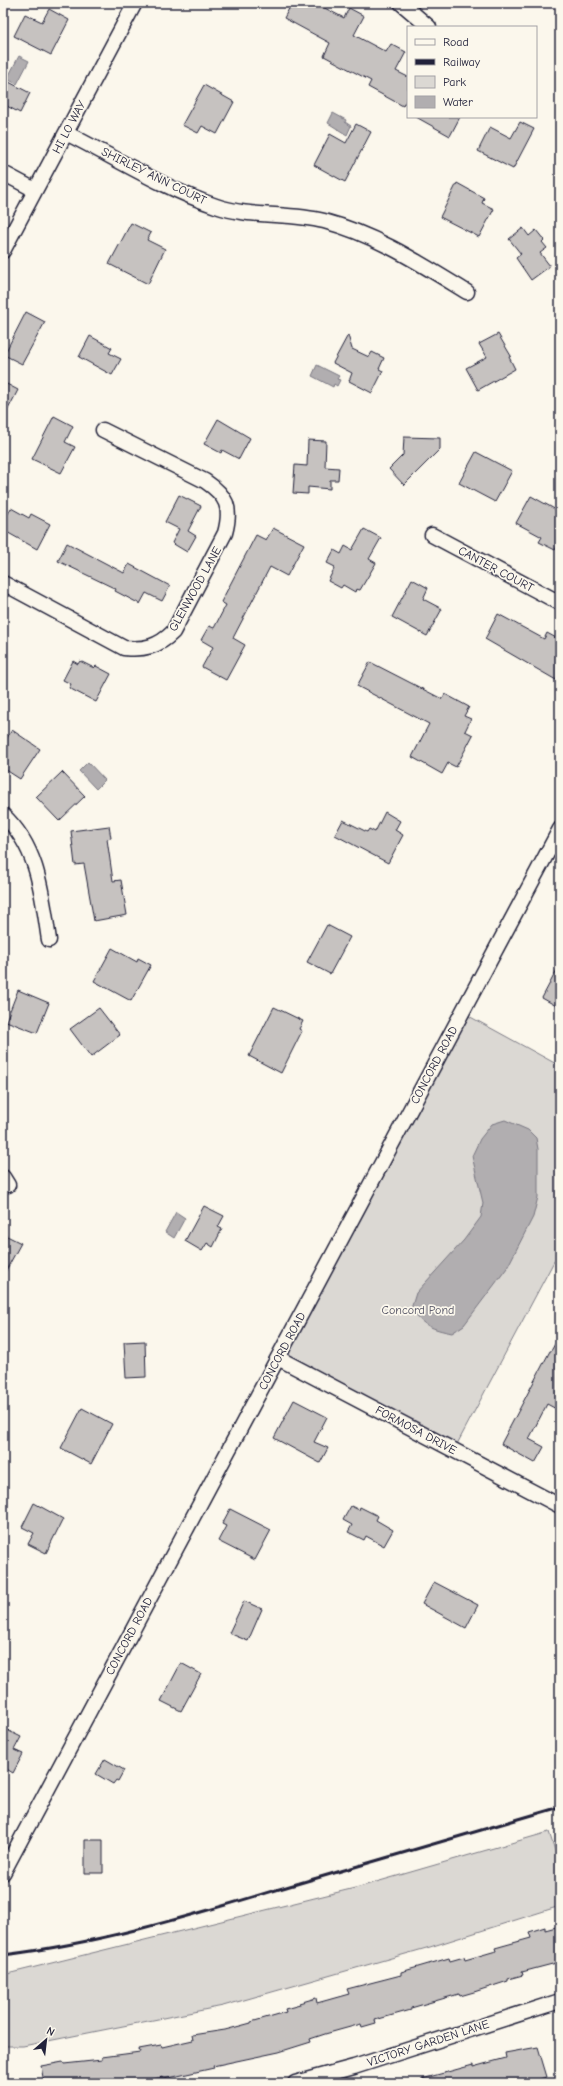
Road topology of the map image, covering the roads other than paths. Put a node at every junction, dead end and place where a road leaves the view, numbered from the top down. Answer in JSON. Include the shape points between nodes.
{"nodes":[{"id":1,"x":135,"y":3,"type":"edge"},
{"id":2,"x":401,"y":3,"type":"edge"},
{"id":3,"x":428,"y":26,"type":"edge"},
{"id":4,"x":66,"y":133,"type":"junction"},
{"id":5,"x":3,"y":173,"type":"edge"},
{"id":6,"x":35,"y":190,"type":"junction"},
{"id":7,"x":3,"y":251,"type":"edge"},
{"id":8,"x":467,"y":292,"type":"dead end"},
{"id":9,"x":104,"y":430,"type":"dead end"},
{"id":10,"x":432,"y":535,"type":"dead end"},
{"id":11,"x":3,"y":583,"type":"edge"},
{"id":12,"x":560,"y":603,"type":"edge"},
{"id":13,"x":3,"y":815,"type":"edge"},
{"id":14,"x":560,"y":829,"type":"edge"},
{"id":15,"x":49,"y":940,"type":"dead end"},
{"id":16,"x":278,"y":1358,"type":"junction"},
{"id":17,"x":558,"y":1500,"type":"edge"},
{"id":18,"x":3,"y":1872,"type":"edge"},
{"id":19,"x":560,"y":2002,"type":"edge"},
{"id":20,"x":295,"y":2083,"type":"edge"}],
"edges":[{"from":1,"to":4,"type":"street","name":"HI LO WAY"},
{"from":2,"to":3,"type":"street"},
{"from":4,"to":6,"type":"street","name":"HI LO WAY"},
{"from":4,"to":8,"type":"street","name":"SHIRLEY ANN COURT","via":[[190,196],[217,207],[323,221],[364,234],[397,249]]},
{"from":5,"to":6,"type":"street"},
{"from":6,"to":7,"type":"street","name":"HI LO WAY"},
{"from":9,"to":11,"type":"street","name":"GLENWOOD LANE","via":[[205,480],[218,490],[227,503],[229,518],[225,533],[173,632],[165,641],[154,646],[140,649],[124,648]]},
{"from":10,"to":12,"type":"street","name":"CANTER COURT"},
{"from":13,"to":15,"type":"street","via":[[23,838],[40,879]]},
{"from":14,"to":16,"type":"street","name":"CONCORD ROAD"},
{"from":16,"to":17,"type":"street","name":"FORMOSA DRIVE"},
{"from":16,"to":18,"type":"street","name":"CONCORD ROAD"},
{"from":19,"to":20,"type":"street","name":"VICTORY GARDEN LANE"}]}
